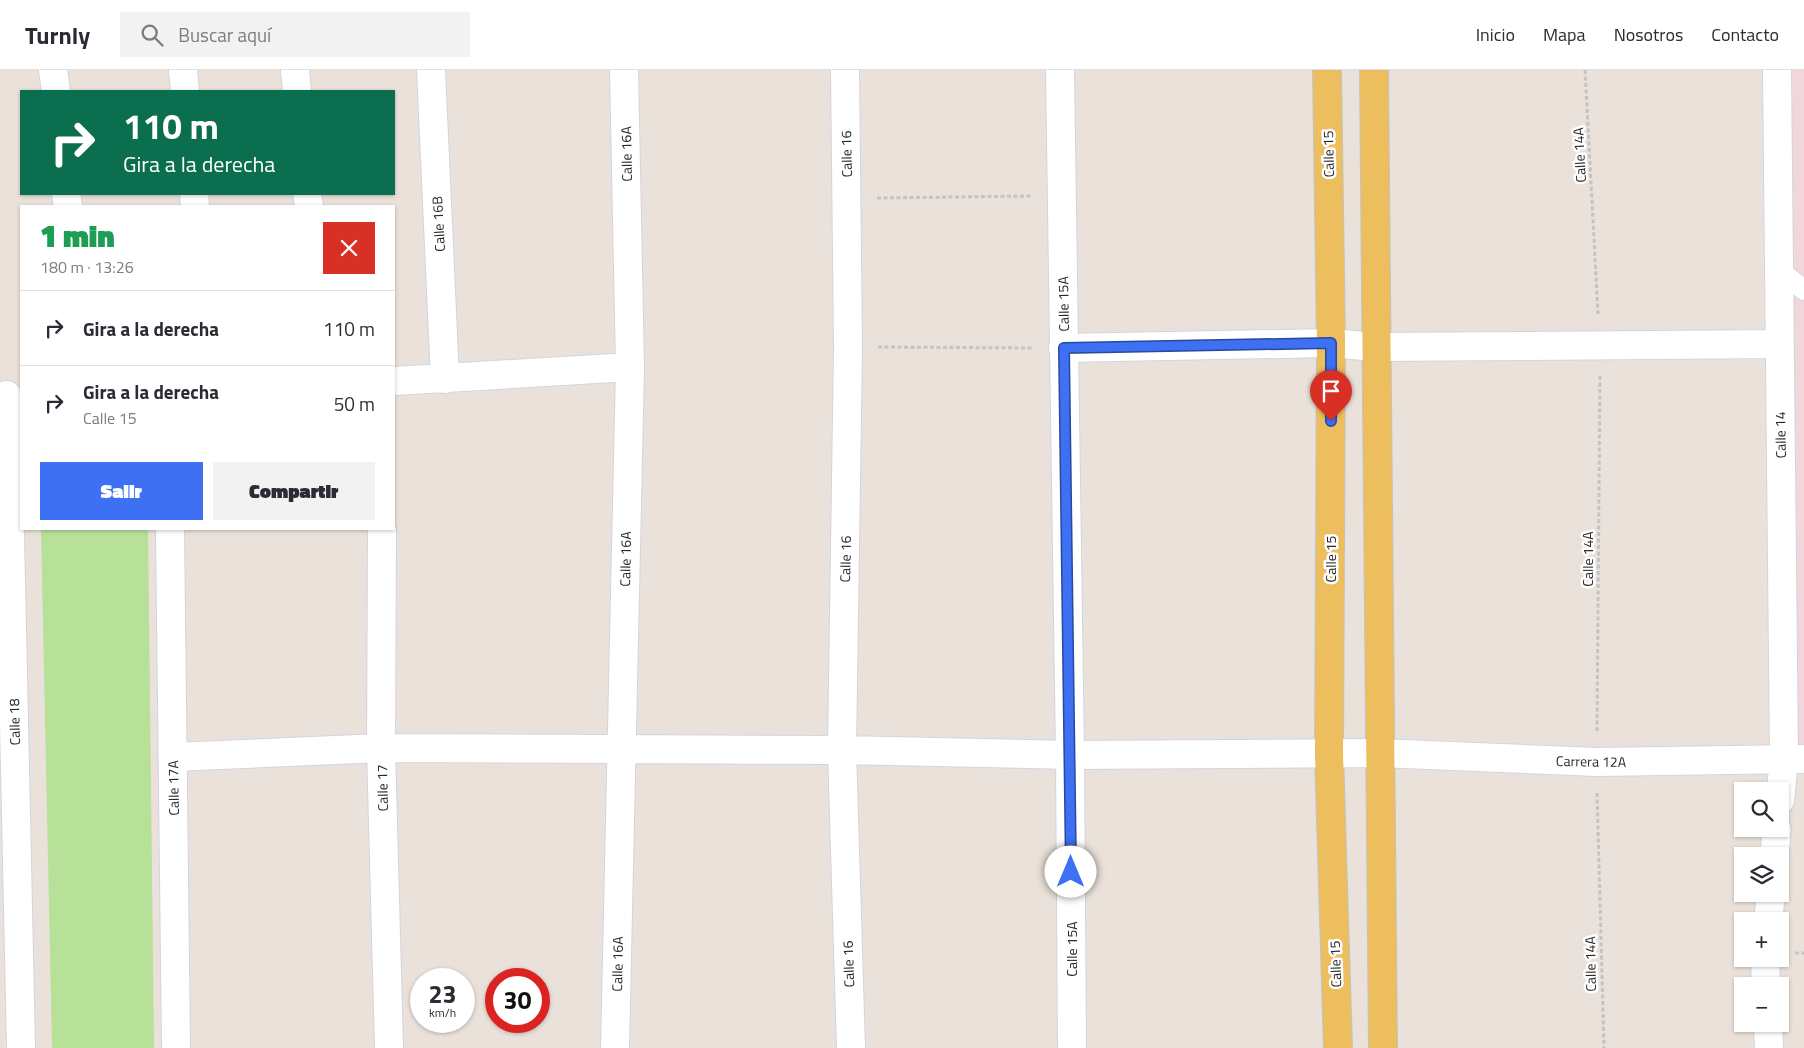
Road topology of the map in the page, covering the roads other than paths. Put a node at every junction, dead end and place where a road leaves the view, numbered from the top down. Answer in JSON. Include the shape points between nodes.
{"nodes":[{"id":1,"x":53,"y":70,"type":"edge"},
{"id":2,"x":183,"y":70,"type":"edge"},
{"id":3,"x":295,"y":70,"type":"edge"},
{"id":4,"x":431,"y":70,"type":"edge"},
{"id":5,"x":624,"y":70,"type":"edge"},
{"id":6,"x":845,"y":70,"type":"edge"},
{"id":7,"x":1060,"y":70,"type":"edge"},
{"id":8,"x":1327,"y":70,"type":"edge"},
{"id":9,"x":1374,"y":70,"type":"edge"},
{"id":10,"x":1777,"y":70,"type":"edge"},
{"id":11,"x":56,"y":90,"type":"edge"},
{"id":12,"x":185,"y":90,"type":"edge"},
{"id":13,"x":297,"y":90,"type":"edge"},
{"id":14,"x":1780,"y":271,"type":"junction"},
{"id":15,"x":1804,"y":290,"type":"edge"},
{"id":16,"x":1331,"y":343,"type":"junction"},
{"id":17,"x":1779,"y":344,"type":"junction"},
{"id":18,"x":1375,"y":347,"type":"junction"},
{"id":19,"x":1064,"y":348,"type":"junction"},
{"id":20,"x":630,"y":367,"type":"junction"},
{"id":21,"x":444,"y":379,"type":"junction"},
{"id":22,"x":395,"y":381,"type":"edge"},
{"id":23,"x":9,"y":395,"type":"edge"},
{"id":24,"x":170,"y":530,"type":"edge"},
{"id":25,"x":382,"y":530,"type":"edge"},
{"id":26,"x":381,"y":748,"type":"junction"},
{"id":27,"x":621,"y":748,"type":"junction"},
{"id":28,"x":842,"y":750,"type":"junction"},
{"id":29,"x":1379,"y":753,"type":"junction"},
{"id":30,"x":1329,"y":754,"type":"junction"},
{"id":31,"x":1070,"y":755,"type":"junction"},
{"id":32,"x":173,"y":757,"type":"junction"},
{"id":33,"x":1794,"y":759,"type":"edge"},
{"id":34,"x":8,"y":781,"type":"edge"},
{"id":35,"x":1786,"y":782,"type":"edge"},
{"id":36,"x":10,"y":960,"type":"edge"},
{"id":37,"x":1768,"y":1032,"type":"edge"},
{"id":38,"x":21,"y":1048,"type":"edge"},
{"id":39,"x":176,"y":1048,"type":"edge"},
{"id":40,"x":389,"y":1048,"type":"edge"},
{"id":41,"x":615,"y":1048,"type":"edge"},
{"id":42,"x":851,"y":1048,"type":"edge"},
{"id":43,"x":1072,"y":1048,"type":"edge"},
{"id":44,"x":1338,"y":1048,"type":"edge"},
{"id":45,"x":1383,"y":1048,"type":"edge"},
{"id":46,"x":1769,"y":1048,"type":"edge"}],
"edges":[{"from":1,"to":11,"type":"street"},
{"from":2,"to":12,"type":"street"},
{"from":3,"to":13,"type":"street"},
{"from":4,"to":21,"type":"street","name":"Calle 16B"},
{"from":5,"to":20,"type":"street","name":"Calle 16A"},
{"from":6,"to":28,"type":"street","name":"Calle 16","via":[[848,347]]},
{"from":7,"to":19,"type":"street","name":"Calle 15A"},
{"from":8,"to":16,"type":"main road","name":"Calle 15"},
{"from":9,"to":18,"type":"main road"},
{"from":10,"to":14,"type":"street","name":"Calle 14"},
{"from":14,"to":15,"type":"lane"},
{"from":14,"to":17,"type":"street","name":"Calle 14"},
{"from":16,"to":18,"type":"street"},
{"from":16,"to":19,"type":"street"},
{"from":16,"to":30,"type":"main road","name":"Calle 15"},
{"from":17,"to":18,"type":"street"},
{"from":17,"to":33,"type":"street","name":"Calle 14"},
{"from":18,"to":29,"type":"main road"},
{"from":19,"to":31,"type":"street","name":"Calle 15A"},
{"from":20,"to":21,"type":"street"},
{"from":20,"to":27,"type":"street","name":"Calle 16A"},
{"from":21,"to":22,"type":"street"},
{"from":23,"to":34,"type":"street","name":"Calle 18"},
{"from":24,"to":32,"type":"street","name":"Calle 17A"},
{"from":25,"to":26,"type":"street","name":"Calle 17"},
{"from":26,"to":27,"type":"street","name":"Carrera 12A"},
{"from":26,"to":32,"type":"street","name":"Carrera 12A"},
{"from":26,"to":40,"type":"street","name":"Calle 17"},
{"from":27,"to":28,"type":"street","name":"Carrera 12A"},
{"from":27,"to":41,"type":"street","name":"Calle 16A"},
{"from":28,"to":31,"type":"street","name":"Carrera 12A"},
{"from":28,"to":42,"type":"street","name":"Calle 16"},
{"from":29,"to":30,"type":"street","name":"Carrera 12A"},
{"from":29,"to":33,"type":"street","name":"Carrera 12A","via":[[1597,762]]},
{"from":29,"to":45,"type":"main road"},
{"from":30,"to":31,"type":"street","name":"Carrera 12A"},
{"from":30,"to":44,"type":"main road","name":"Calle 15"},
{"from":31,"to":43,"type":"street","name":"Calle 15A"},
{"from":32,"to":39,"type":"street","name":"Calle 17A"},
{"from":33,"to":35,"type":"street","name":"Calle 14"},
{"from":34,"to":36,"type":"street","name":"Calle 18"},
{"from":36,"to":38,"type":"street","name":"Calle 18"},
{"from":37,"to":46,"type":"street"}]}
